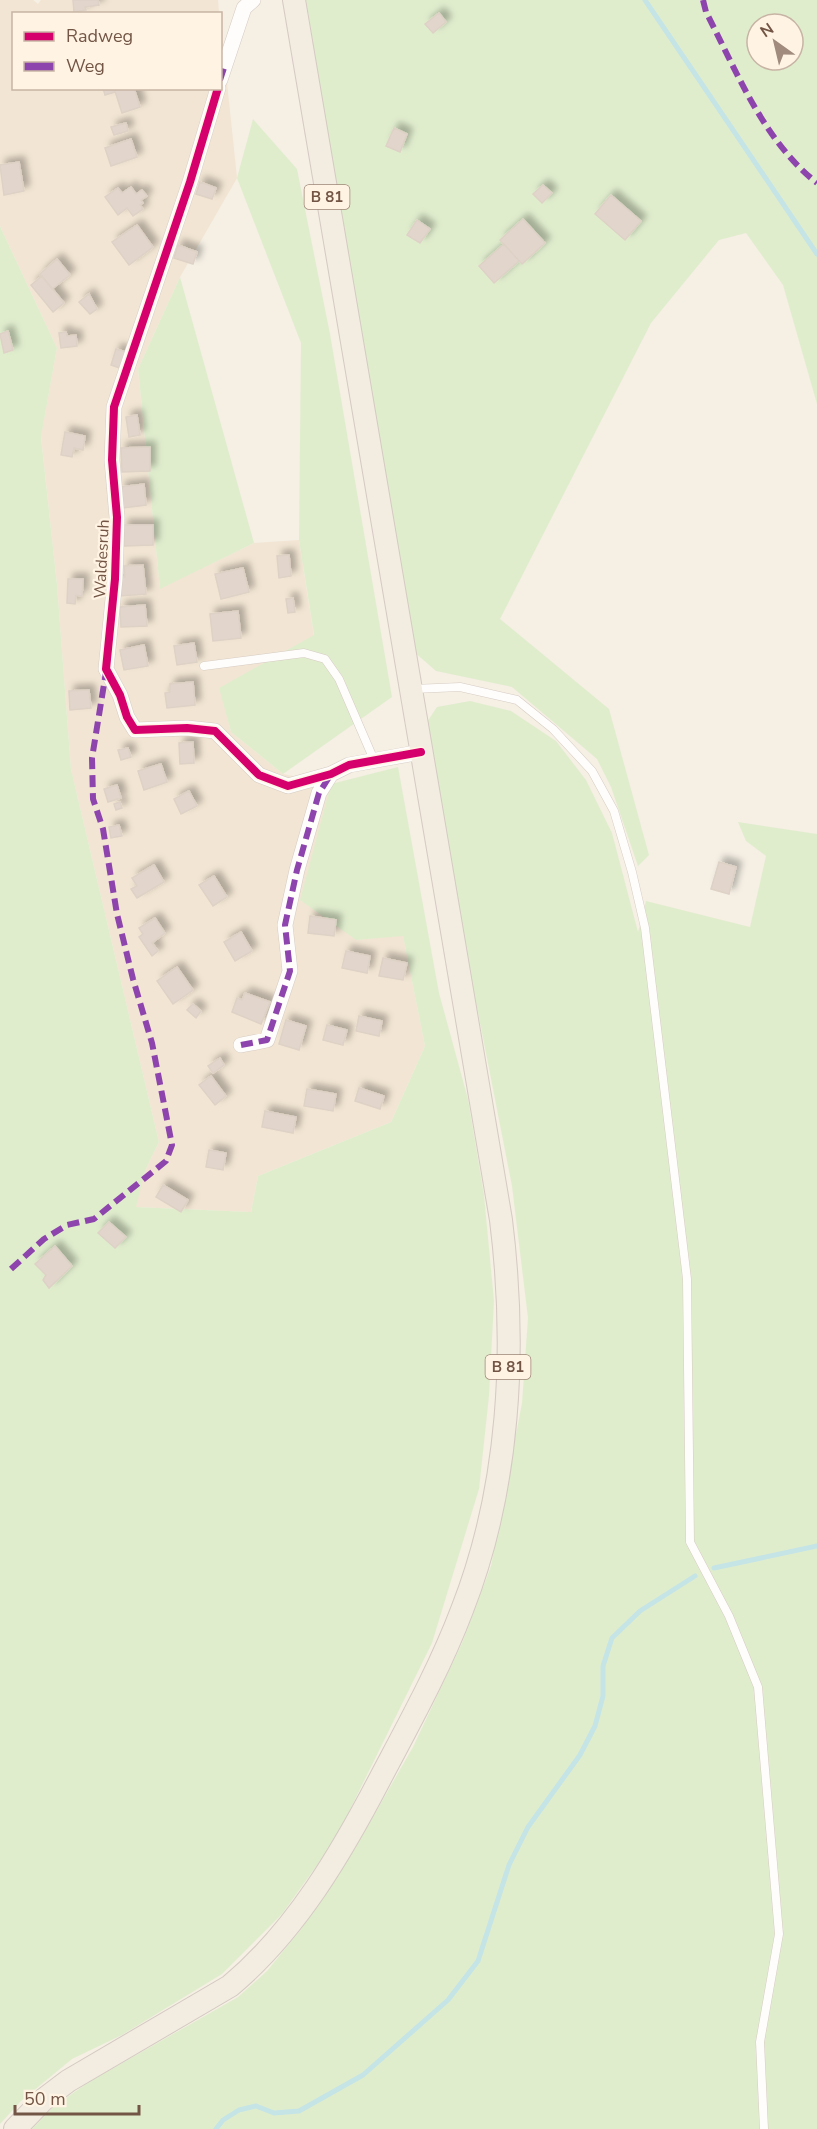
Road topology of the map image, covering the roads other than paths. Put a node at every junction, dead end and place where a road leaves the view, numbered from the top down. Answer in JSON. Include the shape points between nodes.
{"nodes":[{"id":1,"x":294,"y":0,"type":"edge"},
{"id":2,"x":246,"y":3,"type":"edge"},
{"id":3,"x":222,"y":74,"type":"edge"},
{"id":4,"x":217,"y":90,"type":"edge"},
{"id":5,"x":204,"y":666,"type":"dead end"},
{"id":6,"x":410,"y":689,"type":"junction"},
{"id":7,"x":421,"y":752,"type":"junction"},
{"id":8,"x":375,"y":760,"type":"junction"},
{"id":9,"x":331,"y":774,"type":"junction"},
{"id":10,"x":241,"y":1046,"type":"dead end"},
{"id":11,"x":15,"y":2129,"type":"edge"},
{"id":12,"x":764,"y":2129,"type":"edge"}],
"edges":[{"from":1,"to":6,"type":"main road","number":"B 81"},
{"from":2,"to":3,"type":"street"},
{"from":4,"to":9,"type":"street","name":"Waldesruh","via":[[114,406],[112,460],[117,517],[106,669],[135,730],[215,731],[259,775],[288,786]]},
{"from":5,"to":8,"type":"lane","via":[[304,652],[325,659],[339,679]]},
{"from":6,"to":7,"type":"main road","number":"B 81"},
{"from":6,"to":12,"type":"lane","via":[[460,687],[517,700],[553,729],[592,771],[614,811],[632,872],[645,928],[687,1280],[690,1542],[729,1616],[758,1687],[779,1934],[760,2042]]},
{"from":7,"to":8,"type":"street","name":"Waldesruh"},
{"from":7,"to":11,"type":"main road","number":"B 81","via":[[496,1189],[508,1285],[509,1350],[501,1447],[476,1569],[447,1647],[372,1794],[337,1855],[272,1946],[223,1991],[68,2081],[42,2100]]},
{"from":8,"to":9,"type":"street","name":"Waldesruh"},
{"from":9,"to":10,"type":"street","via":[[319,793],[285,925],[290,971],[267,1040]]}]}
